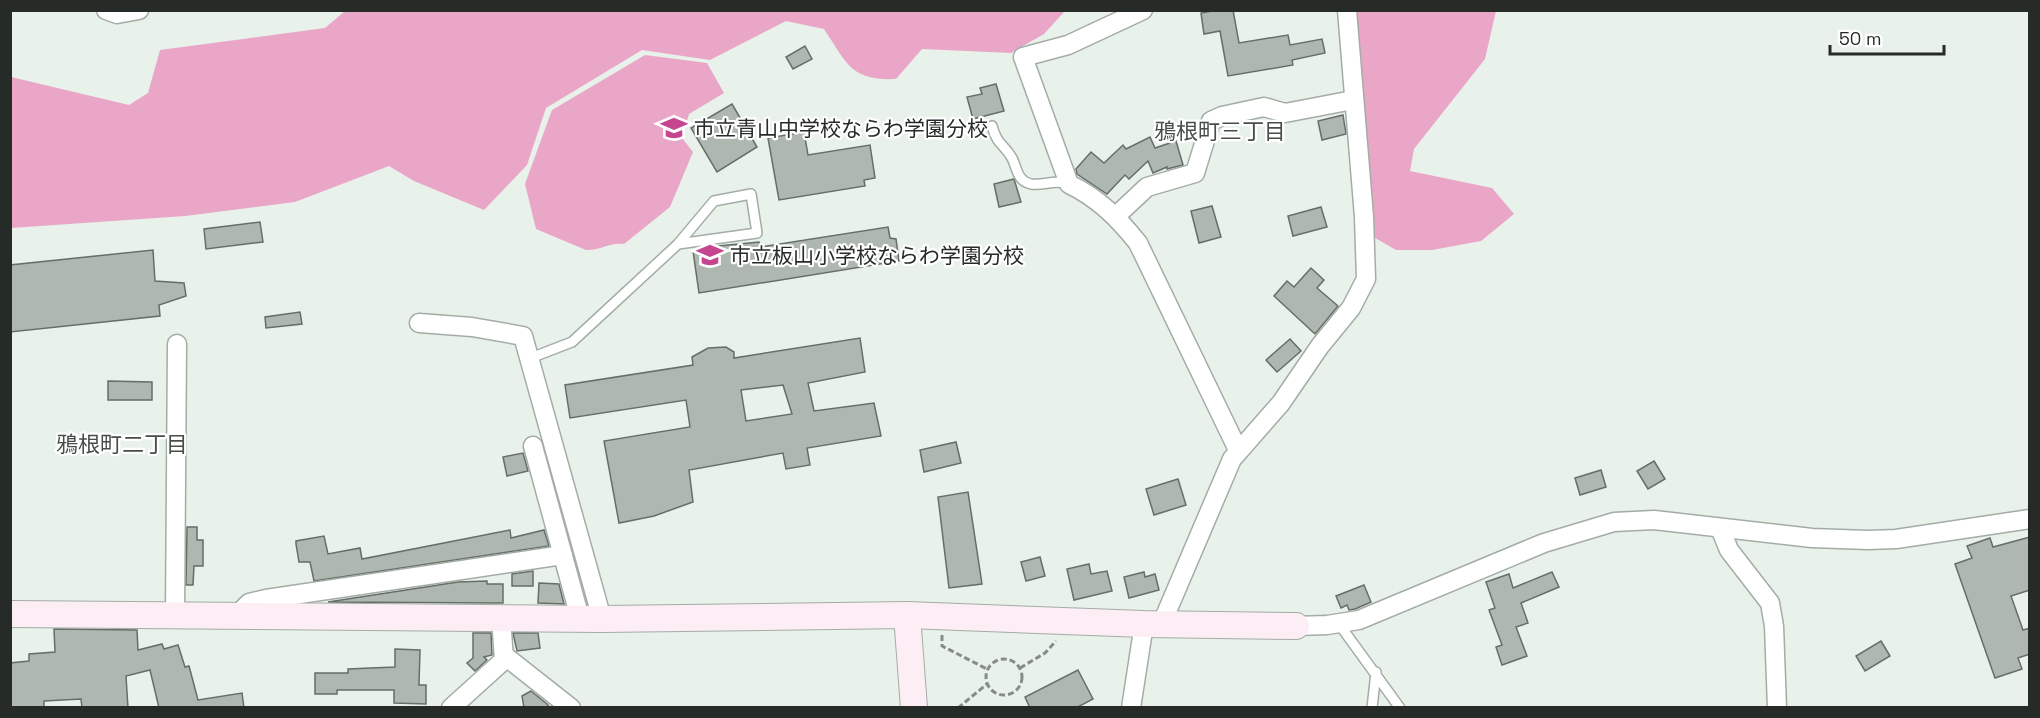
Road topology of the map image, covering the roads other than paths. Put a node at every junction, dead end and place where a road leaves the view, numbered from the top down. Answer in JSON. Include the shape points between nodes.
{"nodes":[{"id":1,"x":105,"y":10,"type":"edge"},
{"id":2,"x":139,"y":10,"type":"edge"},
{"id":3,"x":1143,"y":10,"type":"edge"},
{"id":4,"x":1347,"y":10,"type":"edge"},
{"id":5,"x":1353,"y":100,"type":"junction"},
{"id":6,"x":992,"y":126,"type":"dead end"},
{"id":7,"x":1069,"y":184,"type":"junction"},
{"id":8,"x":1116,"y":216,"type":"junction"},
{"id":9,"x":678,"y":244,"type":"junction"},
{"id":10,"x":419,"y":323,"type":"dead end"},
{"id":11,"x":177,"y":344,"type":"dead end"},
{"id":12,"x":528,"y":359,"type":"junction"},
{"id":13,"x":532,"y":446,"type":"dead end"},
{"id":14,"x":1238,"y":450,"type":"junction"},
{"id":15,"x":2030,"y":519,"type":"edge"},
{"id":16,"x":1720,"y":528,"type":"junction"},
{"id":17,"x":562,"y":555,"type":"junction"},
{"id":18,"x":10,"y":614,"type":"edge"},
{"id":19,"x":907,"y":615,"type":"junction"},
{"id":20,"x":175,"y":616,"type":"junction"},
{"id":21,"x":236,"y":616,"type":"junction"},
{"id":22,"x":501,"y":618,"type":"junction"},
{"id":23,"x":591,"y":619,"type":"junction"},
{"id":24,"x":1153,"y":623,"type":"junction"},
{"id":25,"x":1340,"y":624,"type":"junction"},
{"id":26,"x":1296,"y":626,"type":"joint"},
{"id":27,"x":505,"y":656,"type":"junction"},
{"id":28,"x":1376,"y":672,"type":"junction"},
{"id":29,"x":451,"y":708,"type":"edge"},
{"id":30,"x":571,"y":708,"type":"edge"},
{"id":31,"x":914,"y":708,"type":"edge"},
{"id":32,"x":1131,"y":708,"type":"edge"},
{"id":33,"x":1372,"y":708,"type":"edge"},
{"id":34,"x":1400,"y":708,"type":"edge"},
{"id":35,"x":1777,"y":708,"type":"edge"}],
"edges":[{"from":1,"to":2,"type":"street","via":[[117,14]]},
{"from":3,"to":7,"type":"street","via":[[1084,39],[1023,57]]},
{"from":4,"to":5,"type":"street"},
{"from":5,"to":8,"type":"street","via":[[1285,113],[1264,107],[1211,121],[1195,173],[1147,187]]},
{"from":5,"to":14,"type":"street","via":[[1366,279],[1351,308],[1281,403]]},
{"from":6,"to":7,"type":"lane","via":[[996,142],[1024,180],[1030,184],[1056,180]]},
{"from":7,"to":8,"type":"street"},
{"from":8,"to":14,"type":"street","via":[[1138,243]]},
{"from":9,"to":9,"type":"lane","via":[[714,201],[751,194],[757,233]]},
{"from":9,"to":12,"type":"lane","via":[[572,342]]},
{"from":10,"to":12,"type":"street","via":[[523,336]]},
{"from":11,"to":20,"type":"street"},
{"from":12,"to":23,"type":"street"},
{"from":13,"to":17,"type":"street"},
{"from":14,"to":24,"type":"street"},
{"from":15,"to":16,"type":"street","via":[[1868,540]]},
{"from":16,"to":25,"type":"street","via":[[1654,520],[1593,527],[1359,620]]},
{"from":16,"to":35,"type":"street","via":[[1729,550],[1770,603]]},
{"from":17,"to":21,"type":"street","via":[[266,599],[249,603]]},
{"from":17,"to":23,"type":"street"},
{"from":18,"to":20,"type":"street"},
{"from":19,"to":23,"type":"street"},
{"from":19,"to":24,"type":"street"},
{"from":19,"to":31,"type":"street"},
{"from":20,"to":21,"type":"street"},
{"from":21,"to":22,"type":"street"},
{"from":22,"to":23,"type":"street"},
{"from":22,"to":27,"type":"street"},
{"from":24,"to":26,"type":"street"},
{"from":24,"to":32,"type":"street"},
{"from":25,"to":26,"type":"street"},
{"from":25,"to":28,"type":"lane"},
{"from":27,"to":29,"type":"street"},
{"from":27,"to":30,"type":"street"},
{"from":28,"to":33,"type":"lane"},
{"from":28,"to":34,"type":"lane"}]}
